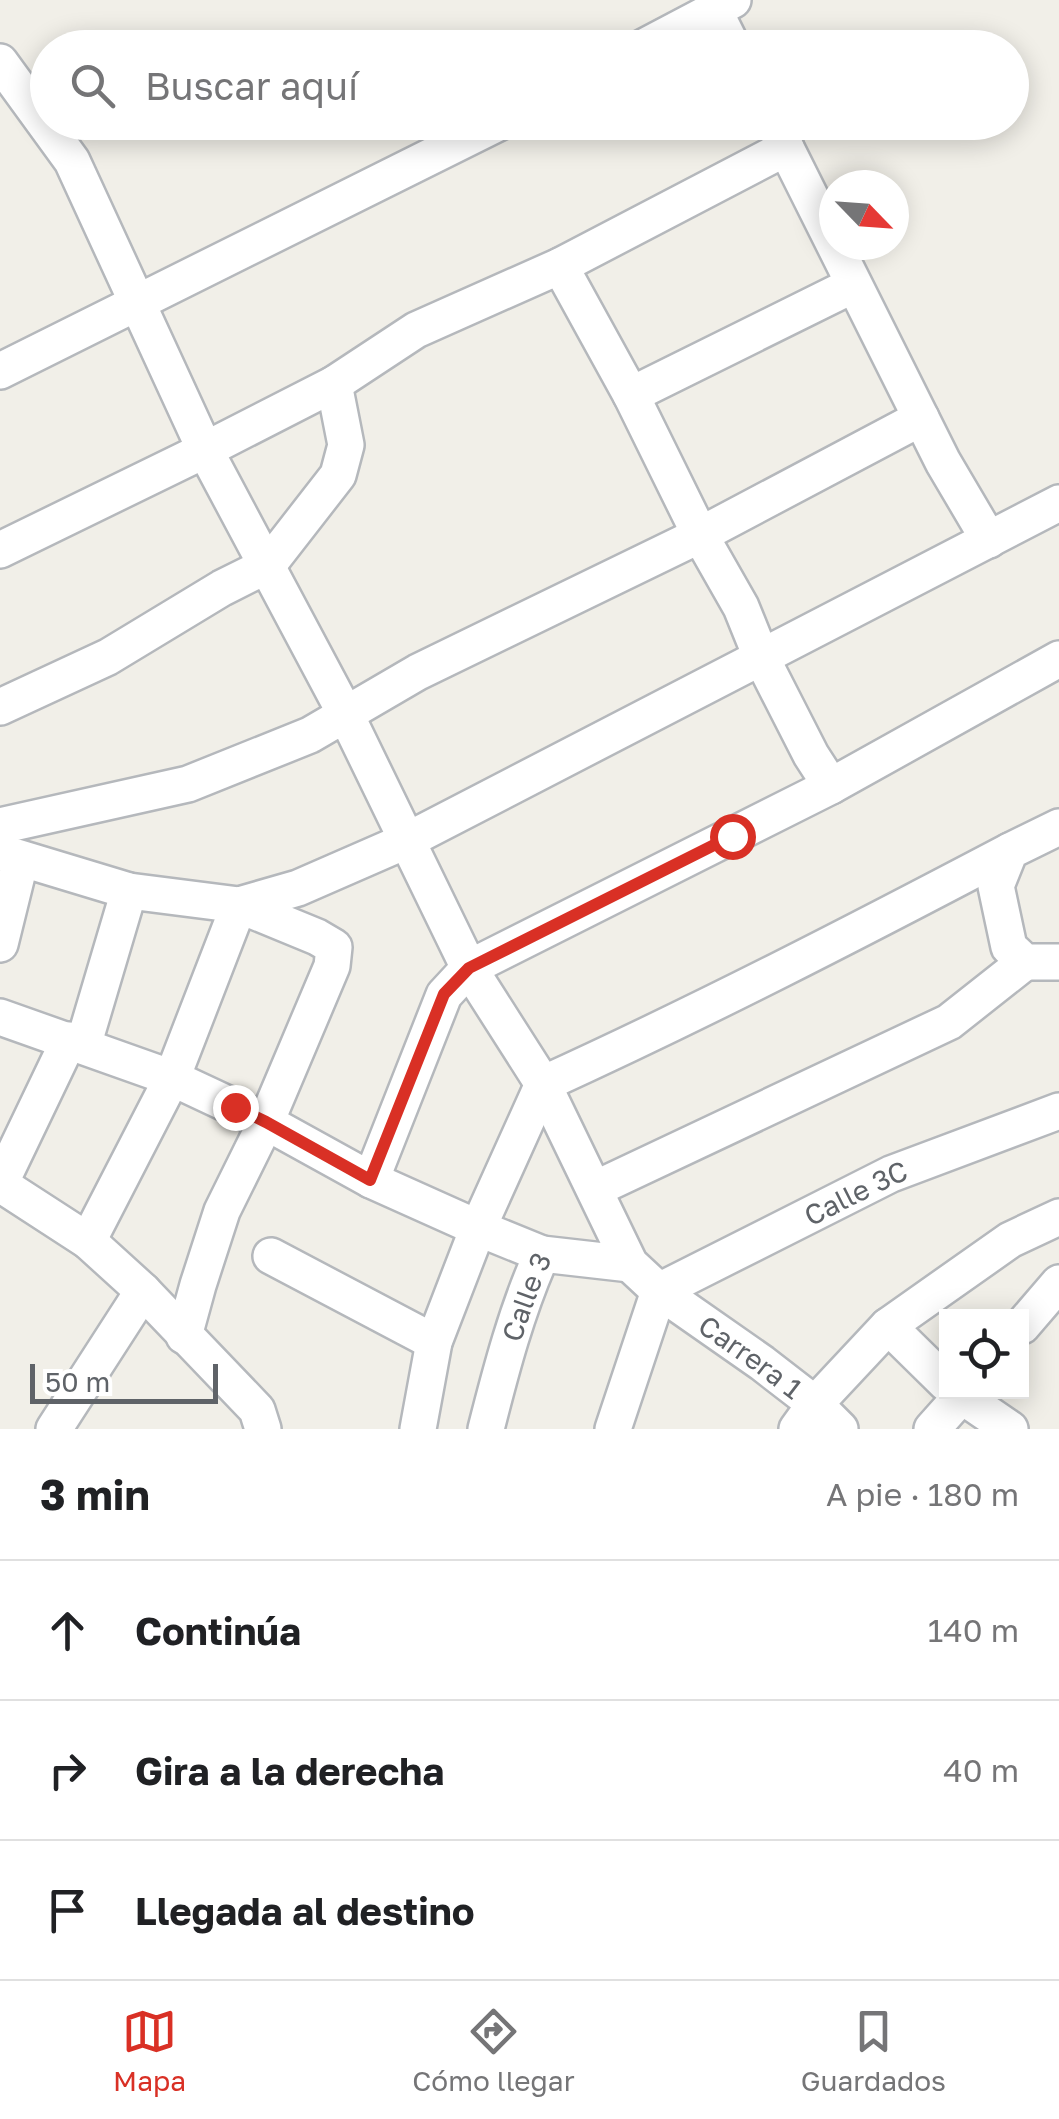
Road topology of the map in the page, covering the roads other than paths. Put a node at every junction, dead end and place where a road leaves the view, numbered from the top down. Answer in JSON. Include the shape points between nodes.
{"nodes":[{"id":1,"x":723,"y":5,"type":"edge"},
{"id":2,"x":676,"y":30,"type":"edge"},
{"id":3,"x":729,"y":30,"type":"edge"},
{"id":4,"x":0,"y":62,"type":"edge"},
{"id":5,"x":30,"y":103,"type":"edge"},
{"id":6,"x":57,"y":140,"type":"edge"},
{"id":7,"x":464,"y":140,"type":"edge"},
{"id":8,"x":771,"y":140,"type":"edge"},
{"id":9,"x":781,"y":140,"type":"edge"},
{"id":10,"x":560,"y":266,"type":"junction"},
{"id":11,"x":853,"y":285,"type":"junction"},
{"id":12,"x":139,"y":304,"type":"junction"},
{"id":13,"x":0,"y":372,"type":"edge"},
{"id":14,"x":334,"y":384,"type":"junction"},
{"id":15,"x":631,"y":395,"type":"junction"},
{"id":16,"x":921,"y":418,"type":"junction"},
{"id":17,"x":206,"y":450,"type":"junction"},
{"id":18,"x":1059,"y":504,"type":"edge"},
{"id":19,"x":700,"y":536,"type":"junction"},
{"id":20,"x":989,"y":540,"type":"junction"},
{"id":21,"x":0,"y":550,"type":"edge"},
{"id":22,"x":268,"y":565,"type":"junction"},
{"id":23,"x":762,"y":659,"type":"junction"},
{"id":24,"x":1059,"y":659,"type":"edge"},
{"id":25,"x":0,"y":707,"type":"edge"},
{"id":26,"x":345,"y":714,"type":"junction"},
{"id":27,"x":831,"y":786,"type":"junction"},
{"id":28,"x":0,"y":826,"type":"edge"},
{"id":29,"x":1059,"y":827,"type":"edge"},
{"id":30,"x":408,"y":840,"type":"junction"},
{"id":31,"x":1010,"y":850,"type":"junction"},
{"id":32,"x":10,"y":856,"type":"edge"},
{"id":33,"x":129,"y":891,"type":"junction"},
{"id":34,"x":239,"y":905,"type":"junction"},
{"id":35,"x":0,"y":944,"type":"edge"},
{"id":36,"x":1042,"y":962,"type":"edge"},
{"id":37,"x":469,"y":968,"type":"junction"},
{"id":38,"x":0,"y":1017,"type":"edge"},
{"id":39,"x":76,"y":1043,"type":"junction"},
{"id":40,"x":172,"y":1078,"type":"junction"},
{"id":41,"x":543,"y":1084,"type":"junction"},
{"id":42,"x":1059,"y":1110,"type":"edge"},
{"id":43,"x":266,"y":1122,"type":"junction"},
{"id":44,"x":370,"y":1180,"type":"junction"},
{"id":45,"x":0,"y":1184,"type":"edge"},
{"id":46,"x":602,"y":1203,"type":"junction"},
{"id":47,"x":1059,"y":1217,"type":"edge"},
{"id":48,"x":478,"y":1228,"type":"junction"},
{"id":49,"x":88,"y":1240,"type":"junction"},
{"id":50,"x":542,"y":1254,"type":"junction"},
{"id":51,"x":270,"y":1256,"type":"dead end"},
{"id":52,"x":586,"y":1259,"type":"junction"},
{"id":53,"x":630,"y":1264,"type":"junction"},
{"id":54,"x":1059,"y":1283,"type":"edge"},
{"id":55,"x":143,"y":1291,"type":"junction"},
{"id":56,"x":658,"y":1291,"type":"junction"},
{"id":57,"x":1029,"y":1318,"type":"edge"},
{"id":58,"x":888,"y":1326,"type":"junction"},
{"id":59,"x":184,"y":1336,"type":"junction"},
{"id":60,"x":434,"y":1342,"type":"junction"},
{"id":61,"x":939,"y":1374,"type":"edge"},
{"id":62,"x":952,"y":1399,"type":"edge"},
{"id":63,"x":968,"y":1399,"type":"edge"},
{"id":64,"x":806,"y":1417,"type":"edge"},
{"id":65,"x":54,"y":1429,"type":"edge"},
{"id":66,"x":264,"y":1429,"type":"edge"},
{"id":67,"x":418,"y":1429,"type":"edge"},
{"id":68,"x":486,"y":1429,"type":"edge"},
{"id":69,"x":614,"y":1429,"type":"edge"},
{"id":70,"x":840,"y":1429,"type":"edge"},
{"id":71,"x":932,"y":1429,"type":"edge"},
{"id":72,"x":1010,"y":1429,"type":"edge"}],
"edges":[{"from":1,"to":2,"type":"street"},
{"from":1,"to":3,"type":"street"},
{"from":4,"to":5,"type":"street"},
{"from":6,"to":12,"type":"street"},
{"from":7,"to":12,"type":"street"},
{"from":8,"to":10,"type":"street"},
{"from":9,"to":11,"type":"street"},
{"from":10,"to":14,"type":"street","via":[[416,330]]},
{"from":10,"to":15,"type":"street"},
{"from":11,"to":15,"type":"street"},
{"from":11,"to":16,"type":"street"},
{"from":12,"to":13,"type":"street"},
{"from":12,"to":17,"type":"street"},
{"from":14,"to":17,"type":"street"},
{"from":14,"to":22,"type":"street","via":[[346,445],[338,474]]},
{"from":15,"to":19,"type":"street"},
{"from":16,"to":19,"type":"street"},
{"from":16,"to":20,"type":"street"},
{"from":17,"to":21,"type":"street"},
{"from":17,"to":22,"type":"street"},
{"from":18,"to":20,"type":"street"},
{"from":19,"to":23,"type":"street"},
{"from":19,"to":26,"type":"street"},
{"from":20,"to":23,"type":"street"},
{"from":22,"to":25,"type":"street","via":[[108,657]]},
{"from":22,"to":26,"type":"street"},
{"from":23,"to":27,"type":"street"},
{"from":23,"to":30,"type":"street"},
{"from":24,"to":27,"type":"street"},
{"from":26,"to":28,"type":"street","via":[[188,784]]},
{"from":26,"to":30,"type":"street"},
{"from":27,"to":37,"type":"street"},
{"from":29,"to":31,"type":"street"},
{"from":30,"to":34,"type":"street","via":[[298,888]]},
{"from":30,"to":37,"type":"street"},
{"from":31,"to":36,"type":"street","via":[[996,886],[1010,947]]},
{"from":31,"to":41,"type":"street"},
{"from":32,"to":33,"type":"street"},
{"from":32,"to":35,"type":"street"},
{"from":33,"to":34,"type":"street"},
{"from":33,"to":39,"type":"street"},
{"from":34,"to":40,"type":"street"},
{"from":34,"to":43,"type":"street","via":[[334,947],[332,966]]},
{"from":36,"to":46,"type":"street","via":[[949,1022]]},
{"from":37,"to":41,"type":"street"},
{"from":37,"to":44,"type":"street","via":[[444,994]]},
{"from":38,"to":39,"type":"street"},
{"from":39,"to":40,"type":"street"},
{"from":39,"to":45,"type":"street"},
{"from":40,"to":43,"type":"street"},
{"from":40,"to":49,"type":"street"},
{"from":41,"to":46,"type":"street"},
{"from":41,"to":48,"type":"street"},
{"from":42,"to":56,"type":"street","name":"Calle 3C","via":[[891,1174]]},
{"from":43,"to":44,"type":"street"},
{"from":43,"to":59,"type":"street","via":[[222,1212]]},
{"from":44,"to":48,"type":"street"},
{"from":45,"to":49,"type":"street"},
{"from":46,"to":52,"type":"street"},
{"from":46,"to":53,"type":"street"},
{"from":47,"to":58,"type":"street","via":[[1010,1240]]},
{"from":48,"to":50,"type":"street"},
{"from":48,"to":60,"type":"street"},
{"from":49,"to":55,"type":"street"},
{"from":50,"to":52,"type":"street","name":"Calle 3"},
{"from":50,"to":68,"type":"street","name":"Calle 3"},
{"from":51,"to":60,"type":"street"},
{"from":52,"to":53,"type":"street","name":"Calle 3"},
{"from":53,"to":56,"type":"street","name":"Carrera 1"},
{"from":54,"to":57,"type":"street"},
{"from":55,"to":59,"type":"street"},
{"from":55,"to":65,"type":"street"},
{"from":56,"to":64,"type":"street","name":"Carrera 1","via":[[762,1362]]},
{"from":56,"to":69,"type":"street"},
{"from":58,"to":61,"type":"street"},
{"from":58,"to":64,"type":"street"},
{"from":59,"to":66,"type":"street","via":[[257,1410]]},
{"from":60,"to":67,"type":"street"},
{"from":62,"to":71,"type":"street"},
{"from":63,"to":72,"type":"street"},
{"from":64,"to":70,"type":"street","name":"Carrera 1"}]}
